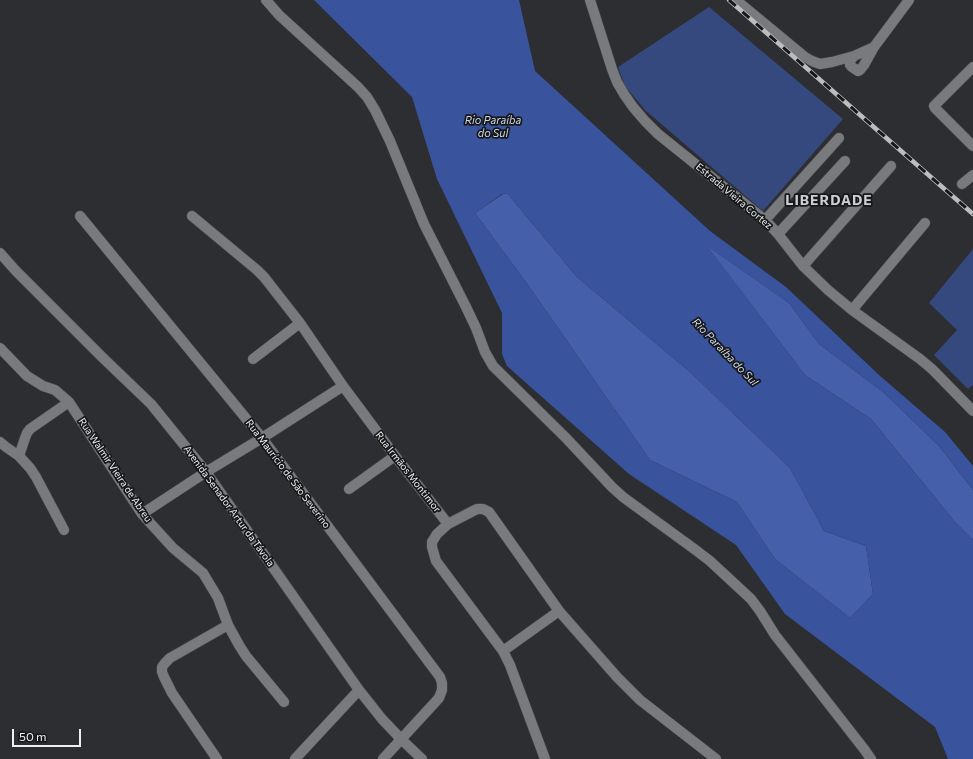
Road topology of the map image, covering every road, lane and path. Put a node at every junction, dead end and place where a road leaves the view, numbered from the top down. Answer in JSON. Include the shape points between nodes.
{"nodes":[{"id":1,"x":266,"y":0,"type":"edge"},
{"id":2,"x":590,"y":0,"type":"edge"},
{"id":3,"x":736,"y":0,"type":"edge"},
{"id":4,"x":909,"y":0,"type":"edge"},
{"id":5,"x":874,"y":47,"type":"junction"},
{"id":6,"x":854,"y":56,"type":"junction"},
{"id":7,"x":972,"y":70,"type":"edge"},
{"id":8,"x":839,"y":138,"type":"dead end"},
{"id":9,"x":973,"y":146,"type":"edge"},
{"id":10,"x":845,"y":161,"type":"dead end"},
{"id":11,"x":891,"y":166,"type":"dead end"},
{"id":12,"x":80,"y":216,"type":"dead end"},
{"id":13,"x":192,"y":216,"type":"dead end"},
{"id":14,"x":765,"y":220,"type":"junction"},
{"id":15,"x":925,"y":223,"type":"dead end"},
{"id":16,"x":778,"y":234,"type":"junction"},
{"id":17,"x":0,"y":253,"type":"edge"},
{"id":18,"x":803,"y":266,"type":"junction"},
{"id":19,"x":852,"y":310,"type":"junction"},
{"id":20,"x":300,"y":323,"type":"junction"},
{"id":21,"x":0,"y":348,"type":"edge"},
{"id":22,"x":253,"y":359,"type":"dead end"},
{"id":23,"x":343,"y":386,"type":"junction"},
{"id":24,"x":69,"y":402,"type":"junction"},
{"id":25,"x":973,"y":411,"type":"edge"},
{"id":26,"x":262,"y":438,"type":"junction"},
{"id":27,"x":0,"y":442,"type":"edge"},
{"id":28,"x":19,"y":456,"type":"junction"},
{"id":29,"x":395,"y":456,"type":"junction"},
{"id":30,"x":206,"y":472,"type":"junction"},
{"id":31,"x":349,"y":489,"type":"dead end"},
{"id":32,"x":142,"y":514,"type":"junction"},
{"id":33,"x":448,"y":524,"type":"junction"},
{"id":34,"x":64,"y":530,"type":"dead end"},
{"id":35,"x":559,"y":611,"type":"junction"},
{"id":36,"x":228,"y":625,"type":"junction"},
{"id":37,"x":503,"y":651,"type":"junction"},
{"id":38,"x":359,"y":690,"type":"junction"},
{"id":39,"x":284,"y":702,"type":"dead end"},
{"id":40,"x":401,"y":739,"type":"junction"},
{"id":41,"x":217,"y":759,"type":"edge"},
{"id":42,"x":295,"y":759,"type":"edge"},
{"id":43,"x":383,"y":759,"type":"edge"},
{"id":44,"x":422,"y":759,"type":"edge"},
{"id":45,"x":545,"y":759,"type":"edge"},
{"id":46,"x":716,"y":759,"type":"edge"},
{"id":47,"x":871,"y":759,"type":"edge"}],
"edges":[{"from":1,"to":47,"type":"street","via":[[358,87],[371,104],[390,141],[424,224],[494,366],[612,488],[710,561],[750,599]]},
{"from":2,"to":14,"type":"street","name":"Estrada Vieira Cortez","via":[[617,82],[633,107],[658,134]]},
{"from":3,"to":6,"type":"street","via":[[812,61],[820,64]]},
{"from":4,"to":5,"type":"street"},
{"from":5,"to":6,"type":"street"},
{"from":5,"to":6,"type":"street","via":[[858,71],[850,65]]},
{"from":7,"to":9,"type":"street","via":[[934,106]]},
{"from":8,"to":14,"type":"street"},
{"from":10,"to":16,"type":"street"},
{"from":11,"to":18,"type":"street"},
{"from":12,"to":26,"type":"street","name":"Rua Maurício de São Severino"},
{"from":13,"to":20,"type":"street","name":"Rua Irmãos Montimor","via":[[257,270]]},
{"from":14,"to":16,"type":"street","name":"Estrada Vieira Cortez"},
{"from":15,"to":19,"type":"street"},
{"from":16,"to":18,"type":"street","name":"Estrada Vieira Cortez"},
{"from":17,"to":30,"type":"street","name":"Avenida Senador Artur da Távola","via":[[151,404]]},
{"from":18,"to":19,"type":"street","name":"Estrada Vieira Cortez"},
{"from":19,"to":25,"type":"street","name":"Estrada Vieira Cortez","via":[[932,369]]},
{"from":20,"to":22,"type":"street"},
{"from":20,"to":23,"type":"street","name":"Rua Irmãos Montimor"},
{"from":21,"to":24,"type":"street","name":"Rua Walmir Vieira de Abreu","via":[[27,376],[55,390]]},
{"from":23,"to":26,"type":"street"},
{"from":23,"to":29,"type":"street","name":"Rua Irmãos Montimor"},
{"from":24,"to":28,"type":"street","via":[[30,429]]},
{"from":24,"to":32,"type":"street","name":"Rua Walmir Vieira de Abreu"},
{"from":26,"to":30,"type":"street"},
{"from":26,"to":40,"type":"street","name":"Rua Maurício de São Severino","via":[[440,677],[442,690],[439,698]]},
{"from":27,"to":28,"type":"street"},
{"from":28,"to":34,"type":"street","via":[[36,477]]},
{"from":29,"to":31,"type":"street"},
{"from":29,"to":33,"type":"street","name":"Rua Irmãos Montimor"},
{"from":30,"to":32,"type":"street"},
{"from":30,"to":38,"type":"street","name":"Avenida Senador Artur da Távola"},
{"from":32,"to":36,"type":"street","name":"Rua Walmir Vieira de Abreu","via":[[173,548],[203,573],[218,598]]},
{"from":33,"to":35,"type":"street","via":[[477,509],[489,512]]},
{"from":33,"to":37,"type":"street","via":[[436,534],[432,542],[436,561]]},
{"from":35,"to":37,"type":"street"},
{"from":35,"to":46,"type":"street","via":[[640,700]]},
{"from":36,"to":39,"type":"street","name":"Rua Walmir Vieira de Abreu","via":[[246,656]]},
{"from":36,"to":41,"type":"street","via":[[170,658],[162,667],[172,693]]},
{"from":37,"to":45,"type":"street"},
{"from":38,"to":40,"type":"street","name":"Avenida Senador Artur da Távola"},
{"from":38,"to":42,"type":"street"},
{"from":40,"to":43,"type":"street","name":"Rua Maurício de São Severino"},
{"from":40,"to":44,"type":"street","name":"Avenida Senador Artur da Távola"}]}
